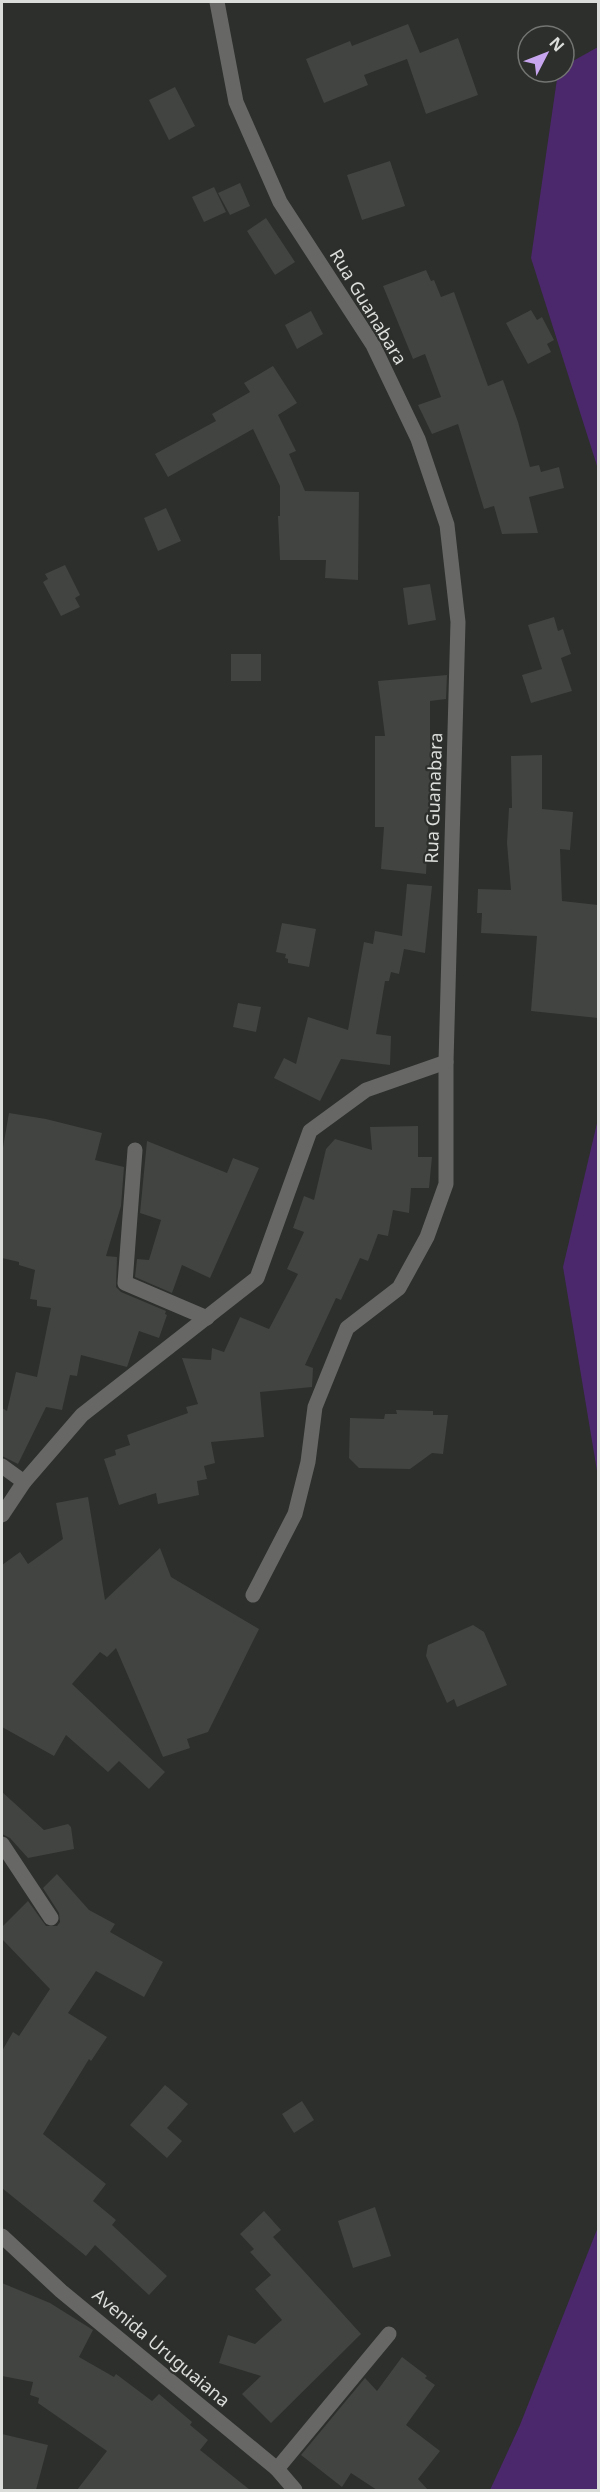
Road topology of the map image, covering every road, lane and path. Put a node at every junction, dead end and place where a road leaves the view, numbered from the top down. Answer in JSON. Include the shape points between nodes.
{"nodes":[{"id":1,"x":217,"y":2,"type":"edge"},
{"id":2,"x":446,"y":1062,"type":"junction"},
{"id":3,"x":135,"y":1150,"type":"dead end"},
{"id":4,"x":207,"y":1318,"type":"junction"},
{"id":5,"x":2,"y":1466,"type":"edge"},
{"id":6,"x":24,"y":1482,"type":"junction"},
{"id":7,"x":2,"y":1515,"type":"edge"},
{"id":8,"x":253,"y":1595,"type":"dead end"},
{"id":9,"x":2,"y":1844,"type":"edge"},
{"id":10,"x":51,"y":1918,"type":"dead end"},
{"id":11,"x":2,"y":2236,"type":"edge"},
{"id":12,"x":389,"y":2334,"type":"dead end"},
{"id":13,"x":277,"y":2469,"type":"junction"},
{"id":14,"x":295,"y":2490,"type":"edge"}],
"edges":[{"from":1,"to":2,"type":"street","name":"Rua Guanabara","via":[[236,102],[280,202],[373,345],[418,439],[447,525],[458,622]]},
{"from":2,"to":4,"type":"street","via":[[366,1090],[310,1131],[257,1278]]},
{"from":2,"to":8,"type":"street","name":"Rua Guanabara","via":[[446,1184],[427,1237],[399,1288],[347,1329],[315,1407],[296,1514]]},
{"from":3,"to":4,"type":"street","via":[[125,1283]]},
{"from":4,"to":6,"type":"street","via":[[82,1415]]},
{"from":5,"to":6,"type":"street"},
{"from":6,"to":7,"type":"street"},
{"from":9,"to":10,"type":"street"},
{"from":11,"to":13,"type":"street","name":"Avenida Uruguaiana","via":[[61,2291]]},
{"from":12,"to":13,"type":"street"},
{"from":13,"to":14,"type":"street","name":"Avenida Uruguaiana"}]}
